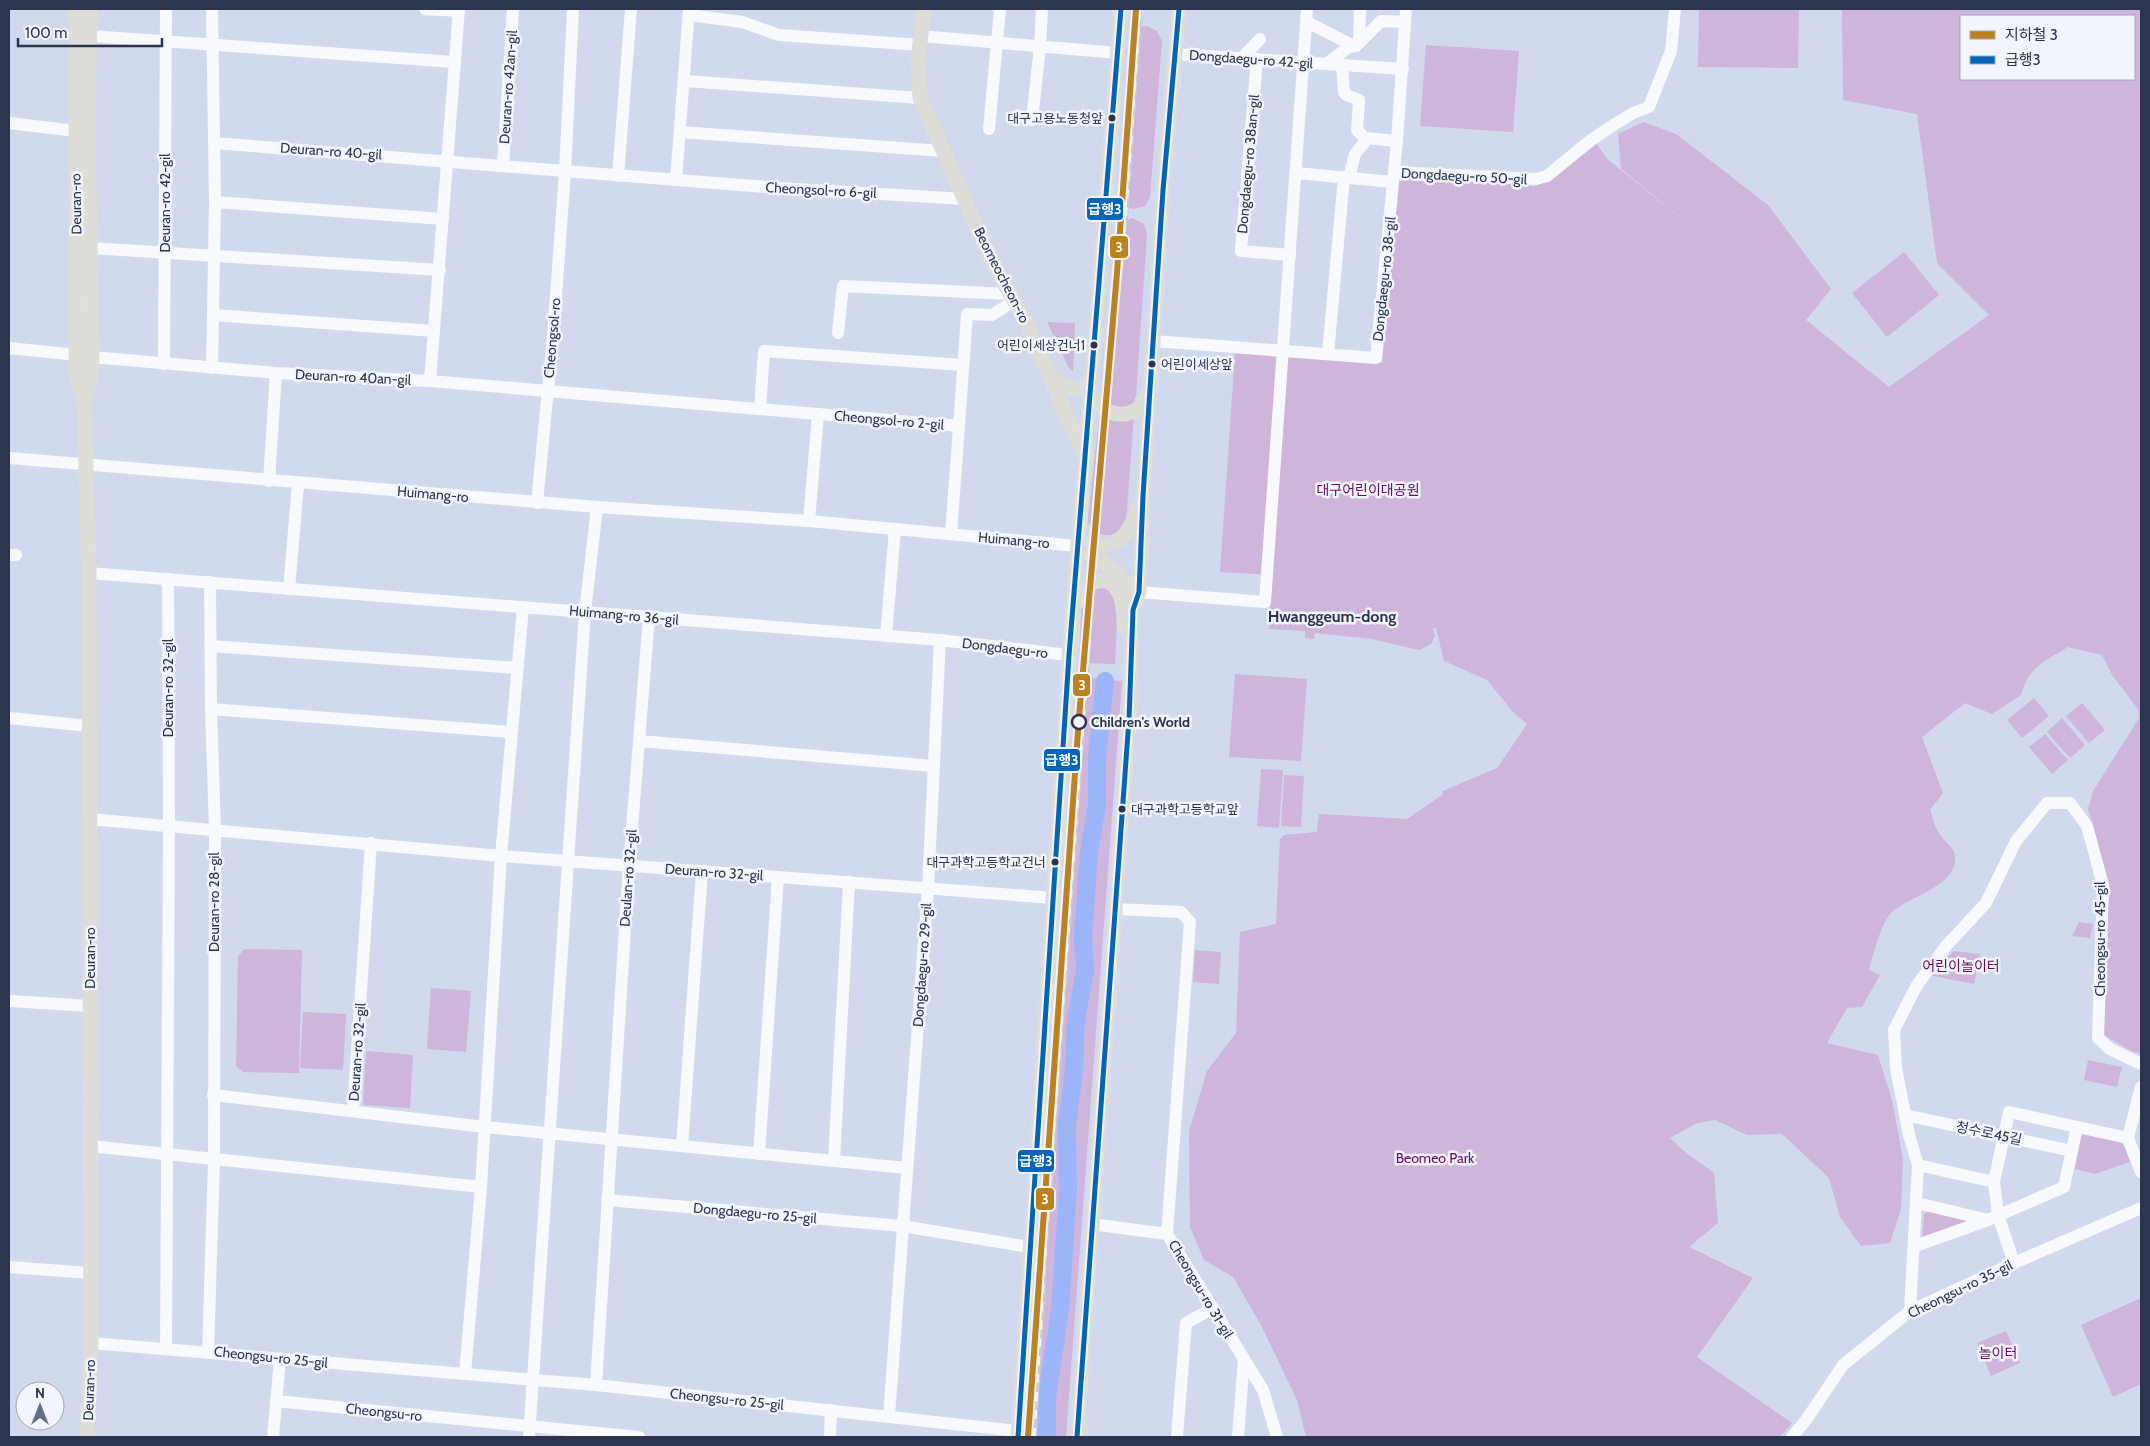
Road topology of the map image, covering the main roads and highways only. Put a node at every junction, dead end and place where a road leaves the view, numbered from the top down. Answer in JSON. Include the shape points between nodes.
{"nodes":[{"id":1,"x":76,"y":9,"type":"edge"},
{"id":2,"x":90,"y":9,"type":"edge"},
{"id":3,"x":924,"y":9,"type":"edge"},
{"id":4,"x":1121,"y":9,"type":"edge"},
{"id":5,"x":1179,"y":9,"type":"edge"},
{"id":6,"x":84,"y":356,"type":"junction"},
{"id":7,"x":1151,"y":380,"type":"junction"},
{"id":8,"x":1053,"y":381,"type":"junction"},
{"id":9,"x":1092,"y":386,"type":"junction"},
{"id":10,"x":1086,"y":455,"type":"junction"},
{"id":11,"x":1143,"y":496,"type":"junction"},
{"id":12,"x":1078,"y":546,"type":"junction"},
{"id":13,"x":1134,"y":608,"type":"junction"},
{"id":14,"x":1072,"y":620,"type":"junction"},
{"id":15,"x":1132,"y":664,"type":"junction"},
{"id":16,"x":1018,"y":1434,"type":"edge"},
{"id":17,"x":87,"y":1437,"type":"edge"},
{"id":18,"x":1076,"y":1437,"type":"edge"}],
"edges":[{"from":1,"to":6,"type":"main road","name":"Deuran-ro","via":[[76,131]]},
{"from":2,"to":6,"type":"main road","name":"Deuran-ro","via":[[90,248]]},
{"from":3,"to":8,"type":"main road","name":"Beomeocheon-ro","via":[[920,41],[920,98],[990,258],[1026,322]]},
{"from":4,"to":9,"type":"main road"},
{"from":5,"to":7,"type":"main road"},
{"from":6,"to":17,"type":"main road","name":"Deuran-ro","via":[[76,376],[84,398],[89,573],[91,1343]]},
{"from":7,"to":9,"type":"main road","via":[[1144,402],[1125,415],[1117,415],[1097,404]]},
{"from":7,"to":11,"type":"main road"},
{"from":8,"to":9,"type":"main road","via":[[1075,390]]},
{"from":8,"to":10,"type":"main road","name":"Beomeocheon-ro"},
{"from":9,"to":10,"type":"main road"},
{"from":10,"to":12,"type":"main road"},
{"from":11,"to":12,"type":"main road","via":[[1129,530],[1122,538],[1110,546]]},
{"from":11,"to":13,"type":"main road","via":[[1139,592]]},
{"from":12,"to":13,"type":"main road","via":[[1088,555],[1107,563],[1118,574],[1127,586]]},
{"from":12,"to":14,"type":"main road"},
{"from":13,"to":15,"type":"main road"},
{"from":14,"to":15,"type":"main road","via":[[1084,588],[1096,581],[1113,585],[1122,599],[1125,642]]},
{"from":14,"to":16,"type":"main road"},
{"from":15,"to":18,"type":"main road"}]}
